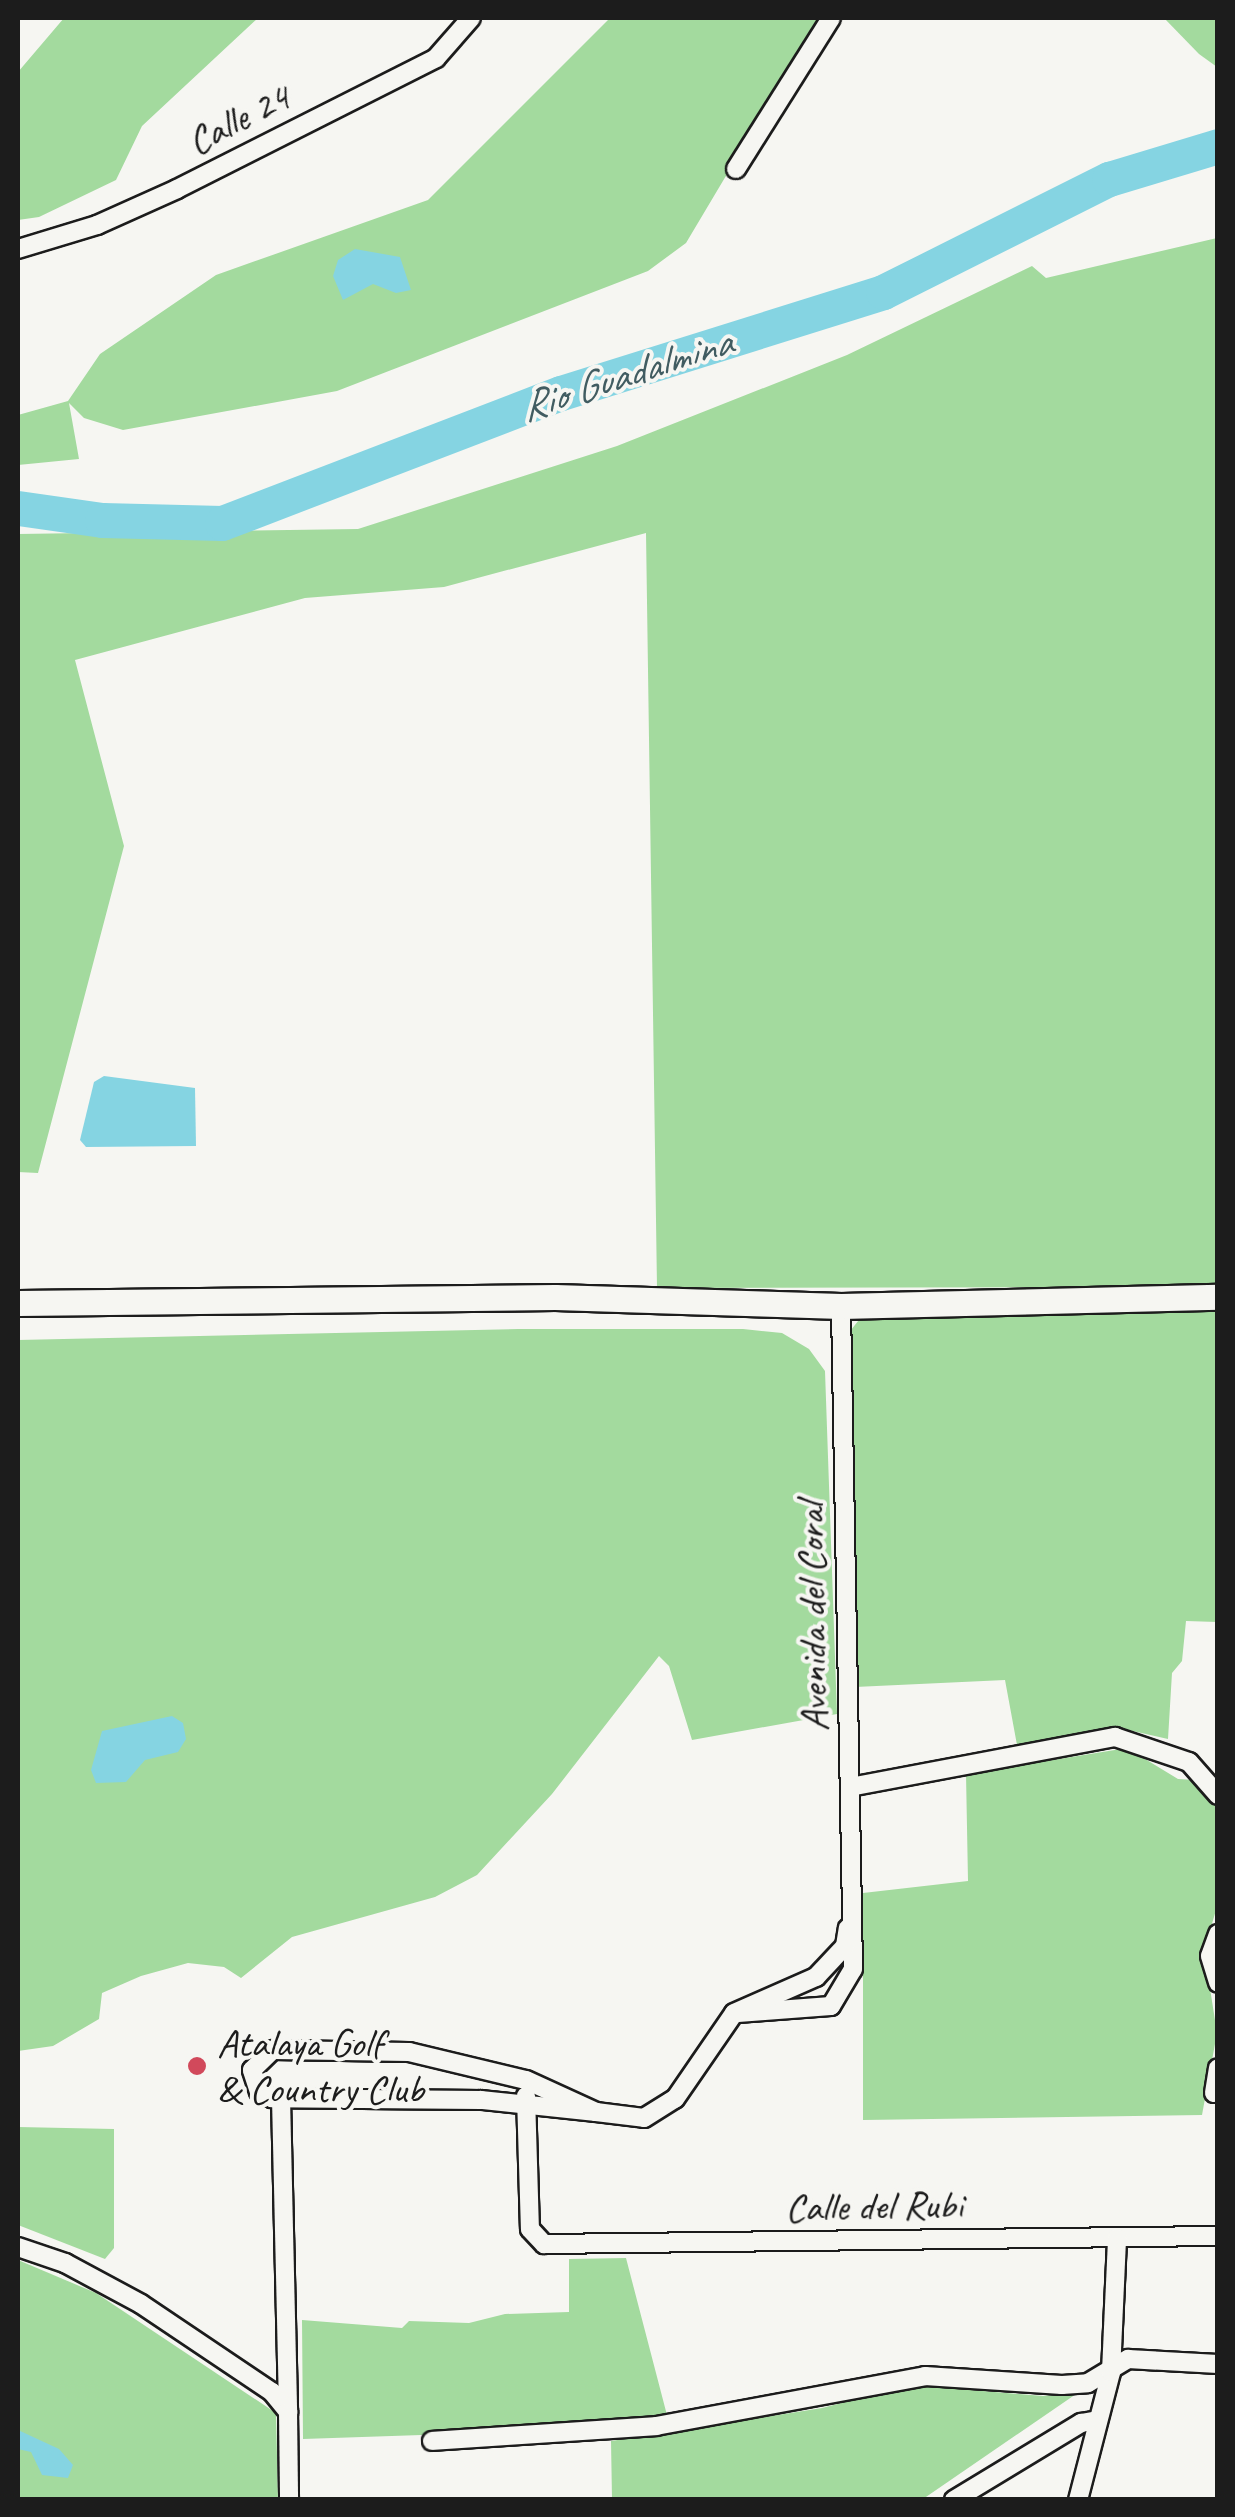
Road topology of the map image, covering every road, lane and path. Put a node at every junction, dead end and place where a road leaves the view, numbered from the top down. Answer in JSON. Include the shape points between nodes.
{"nodes":[{"id":1,"x":471,"y":18,"type":"edge"},
{"id":2,"x":832,"y":18,"type":"edge"},
{"id":3,"x":736,"y":170,"type":"dead end"},
{"id":4,"x":18,"y":249,"type":"edge"},
{"id":5,"x":1218,"y":1298,"type":"edge"},
{"id":6,"x":18,"y":1304,"type":"edge"},
{"id":7,"x":841,"y":1306,"type":"junction"},
{"id":8,"x":850,"y":1787,"type":"junction"},
{"id":9,"x":1218,"y":1795,"type":"edge"},
{"id":10,"x":848,"y":1928,"type":"junction"},
{"id":11,"x":1218,"y":1934,"type":"edge"},
{"id":12,"x":1218,"y":1983,"type":"edge"},
{"id":13,"x":734,"y":2013,"type":"junction"},
{"id":14,"x":1218,"y":2068,"type":"edge"},
{"id":15,"x":526,"y":2080,"type":"junction"},
{"id":16,"x":1214,"y":2093,"type":"dead end"},
{"id":17,"x":281,"y":2098,"type":"junction"},
{"id":18,"x":525,"y":2104,"type":"junction"},
{"id":19,"x":596,"y":2112,"type":"junction"},
{"id":20,"x":1218,"y":2236,"type":"edge"},
{"id":21,"x":1117,"y":2238,"type":"junction"},
{"id":22,"x":18,"y":2248,"type":"edge"},
{"id":23,"x":1218,"y":2364,"type":"edge"},
{"id":24,"x":1111,"y":2372,"type":"junction"},
{"id":25,"x":288,"y":2412,"type":"junction"},
{"id":26,"x":1098,"y":2420,"type":"junction"},
{"id":27,"x":432,"y":2441,"type":"dead end"},
{"id":28,"x":290,"y":2500,"type":"edge"},
{"id":29,"x":954,"y":2500,"type":"edge"},
{"id":30,"x":1078,"y":2500,"type":"edge"}],
"edges":[{"from":1,"to":4,"type":"street","name":"Calle 24","via":[[436,58],[161,196]]},
{"from":2,"to":3,"type":"street"},
{"from":5,"to":7,"type":"main road"},
{"from":6,"to":7,"type":"main road","via":[[555,1297]]},
{"from":7,"to":8,"type":"street","name":"Avenida del Coral"},
{"from":8,"to":9,"type":"street","via":[[1116,1738],[1189,1762]]},
{"from":8,"to":10,"type":"street","name":"Avenida del Coral"},
{"from":10,"to":13,"type":"street","via":[[845,1946],[816,1977]]},
{"from":10,"to":13,"type":"street","name":"Avenida del Coral","via":[[852,1970],[831,2006]]},
{"from":11,"to":12,"type":"street","via":[[1210,1956]]},
{"from":13,"to":19,"type":"street","via":[[661,2112],[644,2118]]},
{"from":14,"to":16,"type":"street"},
{"from":15,"to":17,"type":"street","via":[[408,2052],[273,2050],[254,2063],[252,2078],[265,2096]]},
{"from":15,"to":18,"type":"street"},
{"from":15,"to":19,"type":"street"},
{"from":17,"to":18,"type":"street"},
{"from":17,"to":25,"type":"street"},
{"from":18,"to":19,"type":"street"},
{"from":18,"to":21,"type":"street","name":"Calle del Rubi","via":[[533,2239],[558,2246]]},
{"from":20,"to":21,"type":"street","name":"Calle del Rubi"},
{"from":21,"to":24,"type":"street"},
{"from":22,"to":25,"type":"street","via":[[65,2263],[141,2304],[272,2392]]},
{"from":23,"to":24,"type":"street","via":[[1128,2359]]},
{"from":24,"to":26,"type":"street"},
{"from":24,"to":27,"type":"street","via":[[1062,2386],[924,2376],[638,2429]]},
{"from":25,"to":28,"type":"street"},
{"from":26,"to":29,"type":"street","via":[[1081,2423]]},
{"from":26,"to":30,"type":"street"}]}
